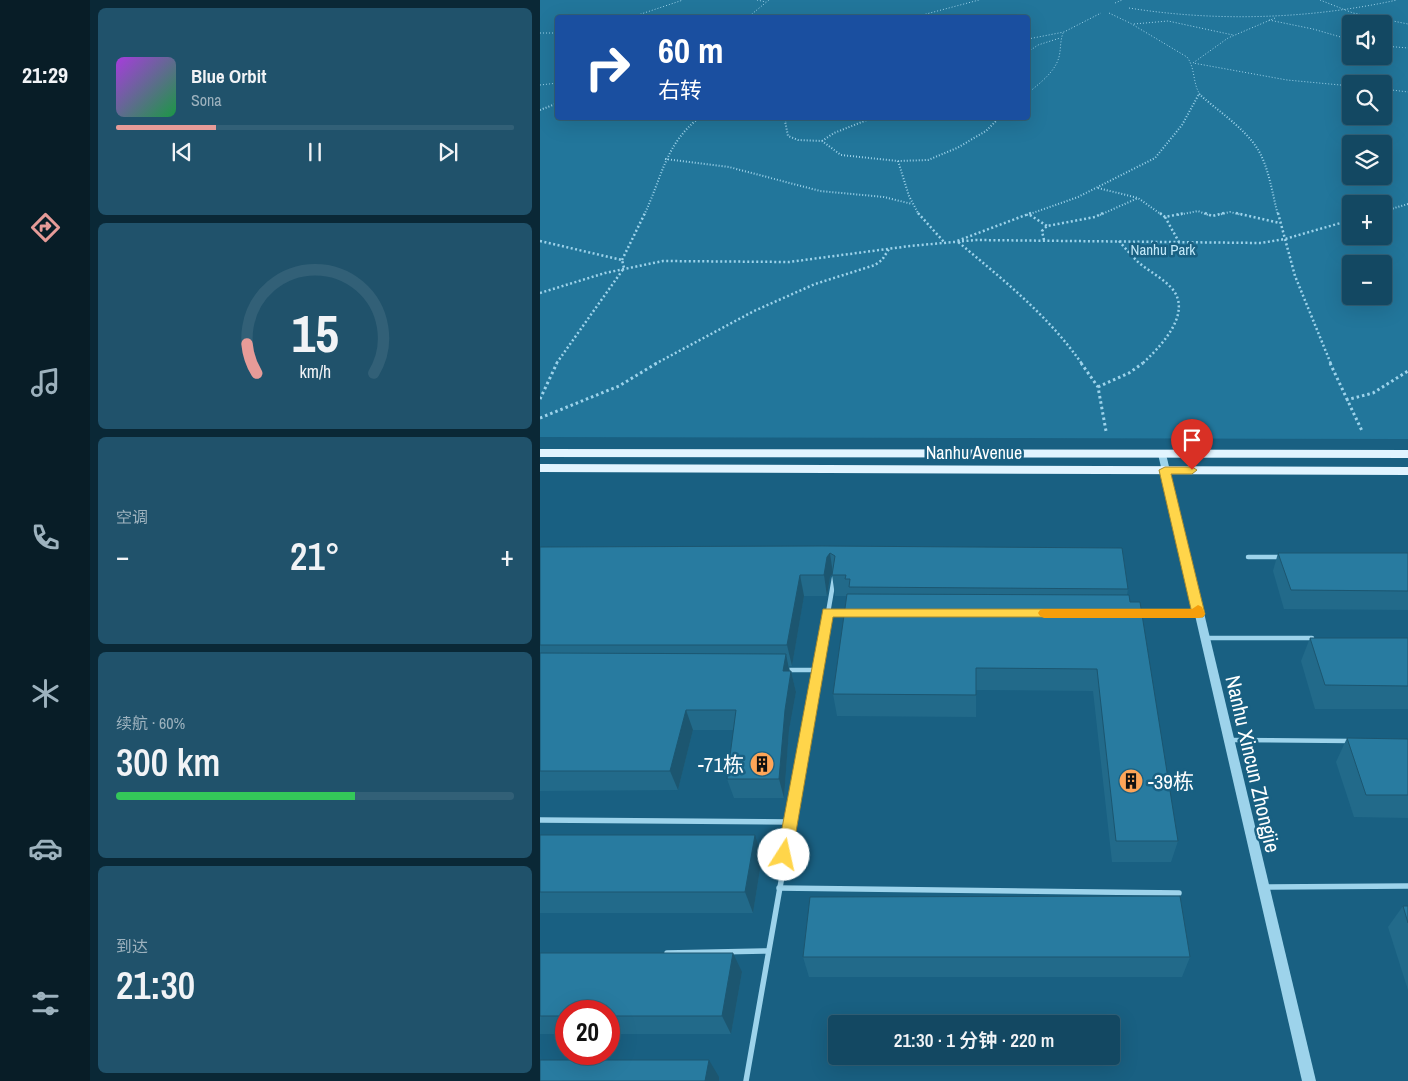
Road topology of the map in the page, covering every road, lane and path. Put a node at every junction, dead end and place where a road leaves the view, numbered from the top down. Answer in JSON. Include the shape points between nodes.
{"nodes":[{"id":1,"x":668,"y":0,"type":"edge"},
{"id":2,"x":683,"y":0,"type":"edge"},
{"id":3,"x":757,"y":0,"type":"edge"},
{"id":4,"x":979,"y":0,"type":"edge"},
{"id":5,"x":1122,"y":0,"type":"edge"},
{"id":6,"x":1320,"y":0,"type":"edge"},
{"id":7,"x":1397,"y":0,"type":"edge"},
{"id":8,"x":768,"y":1,"type":"edge"},
{"id":9,"x":1115,"y":3,"type":"dead end"},
{"id":10,"x":672,"y":4,"type":"junction"},
{"id":11,"x":1129,"y":8,"type":"dead end"},
{"id":12,"x":1345,"y":11,"type":"junction"},
{"id":13,"x":1101,"y":13,"type":"dead end"},
{"id":14,"x":1109,"y":14,"type":"dead end"},
{"id":15,"x":638,"y":15,"type":"edge"},
{"id":16,"x":752,"y":15,"type":"edge"},
{"id":17,"x":922,"y":15,"type":"edge"},
{"id":18,"x":1278,"y":16,"type":"junction"},
{"id":19,"x":1269,"y":20,"type":"junction"},
{"id":20,"x":1132,"y":24,"type":"junction"},
{"id":21,"x":1408,"y":24,"type":"edge"},
{"id":22,"x":555,"y":32,"type":"edge"},
{"id":23,"x":1064,"y":32,"type":"junction"},
{"id":24,"x":540,"y":33,"type":"edge"},
{"id":25,"x":1234,"y":35,"type":"junction"},
{"id":26,"x":1342,"y":37,"type":"edge"},
{"id":27,"x":1030,"y":38,"type":"edge"},
{"id":28,"x":1060,"y":38,"type":"junction"},
{"id":29,"x":1392,"y":47,"type":"edge"},
{"id":30,"x":1408,"y":48,"type":"edge"},
{"id":31,"x":1030,"y":51,"type":"edge"},
{"id":32,"x":1193,"y":64,"type":"junction"},
{"id":33,"x":555,"y":83,"type":"edge"},
{"id":34,"x":540,"y":85,"type":"edge"},
{"id":35,"x":1342,"y":85,"type":"edge"},
{"id":36,"x":1392,"y":90,"type":"edge"},
{"id":37,"x":1030,"y":91,"type":"edge"},
{"id":38,"x":1408,"y":92,"type":"edge"},
{"id":39,"x":1199,"y":94,"type":"junction"},
{"id":40,"x":555,"y":104,"type":"edge"},
{"id":41,"x":540,"y":110,"type":"edge"},
{"id":42,"x":697,"y":120,"type":"edge"},
{"id":43,"x":786,"y":120,"type":"edge"},
{"id":44,"x":867,"y":120,"type":"edge"},
{"id":45,"x":997,"y":120,"type":"edge"},
{"id":46,"x":822,"y":141,"type":"junction"},
{"id":47,"x":665,"y":159,"type":"junction"},
{"id":48,"x":898,"y":161,"type":"junction"},
{"id":49,"x":1097,"y":188,"type":"junction"},
{"id":50,"x":1138,"y":198,"type":"junction"},
{"id":51,"x":912,"y":204,"type":"junction"},
{"id":52,"x":1408,"y":204,"type":"edge"},
{"id":53,"x":1392,"y":209,"type":"edge"},
{"id":54,"x":1030,"y":215,"type":"junction"},
{"id":55,"x":1165,"y":218,"type":"junction"},
{"id":56,"x":1280,"y":223,"type":"junction"},
{"id":57,"x":1342,"y":223,"type":"edge"},
{"id":58,"x":1047,"y":226,"type":"junction"},
{"id":59,"x":1285,"y":239,"type":"junction"},
{"id":60,"x":1044,"y":240,"type":"junction"},
{"id":61,"x":540,"y":241,"type":"edge"},
{"id":62,"x":957,"y":241,"type":"junction"},
{"id":63,"x":1119,"y":241,"type":"junction"},
{"id":64,"x":944,"y":242,"type":"junction"},
{"id":65,"x":1179,"y":242,"type":"junction"},
{"id":66,"x":889,"y":249,"type":"junction"},
{"id":67,"x":622,"y":260,"type":"junction"},
{"id":68,"x":624,"y":268,"type":"junction"},
{"id":69,"x":540,"y":293,"type":"edge"},
{"id":70,"x":1408,"y":371,"type":"edge"},
{"id":71,"x":1098,"y":387,"type":"junction"},
{"id":72,"x":540,"y":398,"type":"edge"},
{"id":73,"x":1346,"y":400,"type":"junction"},
{"id":74,"x":540,"y":418,"type":"edge"},
{"id":75,"x":1106,"y":431,"type":"dead end"},
{"id":76,"x":1362,"y":431,"type":"dead end"},
{"id":77,"x":540,"y":453,"type":"edge"},
{"id":78,"x":1162,"y":454,"type":"junction"},
{"id":79,"x":1408,"y":454,"type":"edge"},
{"id":80,"x":540,"y":468,"type":"edge"},
{"id":81,"x":1165,"y":470,"type":"junction"},
{"id":82,"x":1408,"y":471,"type":"edge"},
{"id":83,"x":1248,"y":557,"type":"dead end"},
{"id":84,"x":1286,"y":557,"type":"edge"},
{"id":85,"x":834,"y":578,"type":"edge"},
{"id":86,"x":828,"y":612,"type":"junction"},
{"id":87,"x":857,"y":612,"type":"edge"},
{"id":88,"x":1130,"y":614,"type":"edge"},
{"id":89,"x":1199,"y":614,"type":"junction"},
{"id":90,"x":1204,"y":638,"type":"junction"},
{"id":91,"x":1321,"y":638,"type":"edge"},
{"id":92,"x":777,"y":670,"type":"edge"},
{"id":93,"x":817,"y":670,"type":"junction"},
{"id":94,"x":1228,"y":740,"type":"junction"},
{"id":95,"x":1358,"y":741,"type":"edge"},
{"id":96,"x":540,"y":820,"type":"edge"},
{"id":97,"x":790,"y":822,"type":"junction"},
{"id":98,"x":1408,"y":886,"type":"edge"},
{"id":99,"x":1263,"y":887,"type":"junction"},
{"id":100,"x":779,"y":888,"type":"junction"},
{"id":101,"x":1179,"y":893,"type":"dead end"},
{"id":102,"x":768,"y":951,"type":"junction"},
{"id":103,"x":659,"y":953,"type":"edge"},
{"id":104,"x":746,"y":1081,"type":"edge"},
{"id":105,"x":1309,"y":1081,"type":"edge"}],
"edges":[{"from":1,"to":10,"type":"path"},
{"from":2,"to":10,"type":"path"},
{"from":3,"to":8,"type":"path"},
{"from":4,"to":17,"type":"path"},
{"from":5,"to":9,"type":"path"},
{"from":6,"to":12,"type":"path"},
{"from":7,"to":12,"type":"path"},
{"from":8,"to":16,"type":"path"},
{"from":10,"to":15,"type":"path"},
{"from":11,"to":18,"type":"path"},
{"from":12,"to":18,"type":"path"},
{"from":12,"to":21,"type":"path"},
{"from":13,"to":23,"type":"path"},
{"from":14,"to":20,"type":"path"},
{"from":18,"to":19,"type":"path"},
{"from":19,"to":25,"type":"path"},
{"from":19,"to":26,"type":"path"},
{"from":20,"to":25,"type":"path","via":[[1168,21]]},
{"from":20,"to":32,"type":"path","via":[[1187,57]]},
{"from":22,"to":24,"type":"path"},
{"from":23,"to":27,"type":"path"},
{"from":23,"to":28,"type":"path"},
{"from":25,"to":32,"type":"path"},
{"from":28,"to":31,"type":"path"},
{"from":28,"to":37,"type":"path","via":[[1058,60],[1045,79]]},
{"from":29,"to":30,"type":"path"},
{"from":32,"to":35,"type":"path","via":[[1287,80]]},
{"from":32,"to":39,"type":"path","via":[[1194,85]]},
{"from":33,"to":34,"type":"path"},
{"from":36,"to":38,"type":"path"},
{"from":39,"to":49,"type":"path","via":[[1182,126],[1155,158]]},
{"from":39,"to":56,"type":"path","via":[[1257,148]]},
{"from":40,"to":41,"type":"path"},
{"from":42,"to":47,"type":"path","via":[[676,140]]},
{"from":43,"to":46,"type":"path","via":[[788,136],[798,140]]},
{"from":44,"to":46,"type":"path"},
{"from":45,"to":48,"type":"path","via":[[986,131],[957,148],[928,160]]},
{"from":46,"to":48,"type":"path","via":[[841,155]]},
{"from":47,"to":51,"type":"path","via":[[729,167],[820,191],[884,197]]},
{"from":47,"to":67,"type":"path","via":[[651,200]]},
{"from":48,"to":51,"type":"path"},
{"from":49,"to":50,"type":"path"},
{"from":49,"to":54,"type":"path"},
{"from":50,"to":55,"type":"path"},
{"from":50,"to":58,"type":"path","via":[[1095,216]]},
{"from":51,"to":64,"type":"path","via":[[928,228]]},
{"from":52,"to":53,"type":"path"},
{"from":54,"to":58,"type":"path"},
{"from":54,"to":62,"type":"path"},
{"from":55,"to":56,"type":"path","via":[[1198,211],[1212,216],[1230,212]]},
{"from":55,"to":65,"type":"path"},
{"from":56,"to":59,"type":"path"},
{"from":57,"to":59,"type":"path"},
{"from":58,"to":60,"type":"path","via":[[1042,231]]},
{"from":59,"to":65,"type":"path","via":[[1261,243]]},
{"from":59,"to":73,"type":"path","via":[[1295,276]]},
{"from":60,"to":62,"type":"path"},
{"from":60,"to":63,"type":"path"},
{"from":61,"to":67,"type":"path"},
{"from":62,"to":64,"type":"path"},
{"from":62,"to":71,"type":"path","via":[[1026,300],[1066,341]]},
{"from":63,"to":65,"type":"path"},
{"from":63,"to":71,"type":"path","via":[[1176,294],[1180,308],[1164,340],[1133,370]]},
{"from":64,"to":66,"type":"path"},
{"from":66,"to":68,"type":"path","via":[[790,262],[683,260]]},
{"from":66,"to":74,"type":"path","via":[[875,265],[815,284],[754,311],[674,352],[619,386]]},
{"from":67,"to":68,"type":"path"},
{"from":68,"to":69,"type":"path"},
{"from":68,"to":72,"type":"path","via":[[557,362]]},
{"from":70,"to":73,"type":"path","via":[[1374,393]]},
{"from":71,"to":75,"type":"path"},
{"from":73,"to":76,"type":"path"},
{"from":77,"to":78,"type":"main road","name":"Nanhu Avenue"},
{"from":78,"to":79,"type":"main road","name":"Nanhu Avenue"},
{"from":78,"to":81,"type":"street","name":"Nanhu Xincun Zhongjie"},
{"from":80,"to":81,"type":"main road","name":"Nanhu Avenue"},
{"from":81,"to":82,"type":"main road","name":"Nanhu Avenue"},
{"from":81,"to":89,"type":"street","name":"Nanhu Xincun Zhongjie"},
{"from":83,"to":84,"type":"lane"},
{"from":85,"to":86,"type":"lane"},
{"from":86,"to":87,"type":"lane"},
{"from":86,"to":93,"type":"lane"},
{"from":88,"to":89,"type":"lane"},
{"from":89,"to":90,"type":"street","name":"Nanhu Xincun Zhongjie"},
{"from":90,"to":91,"type":"lane"},
{"from":90,"to":94,"type":"street","name":"Nanhu Xincun Zhongjie"},
{"from":92,"to":93,"type":"lane"},
{"from":93,"to":97,"type":"lane"},
{"from":94,"to":95,"type":"lane"},
{"from":94,"to":99,"type":"street","name":"Nanhu Xincun Zhongjie"},
{"from":96,"to":97,"type":"lane"},
{"from":97,"to":100,"type":"lane"},
{"from":98,"to":99,"type":"lane"},
{"from":99,"to":105,"type":"street","name":"Nanhu Xincun Zhongjie"},
{"from":100,"to":101,"type":"lane"},
{"from":100,"to":102,"type":"lane"},
{"from":102,"to":103,"type":"lane"},
{"from":102,"to":104,"type":"lane"}]}
